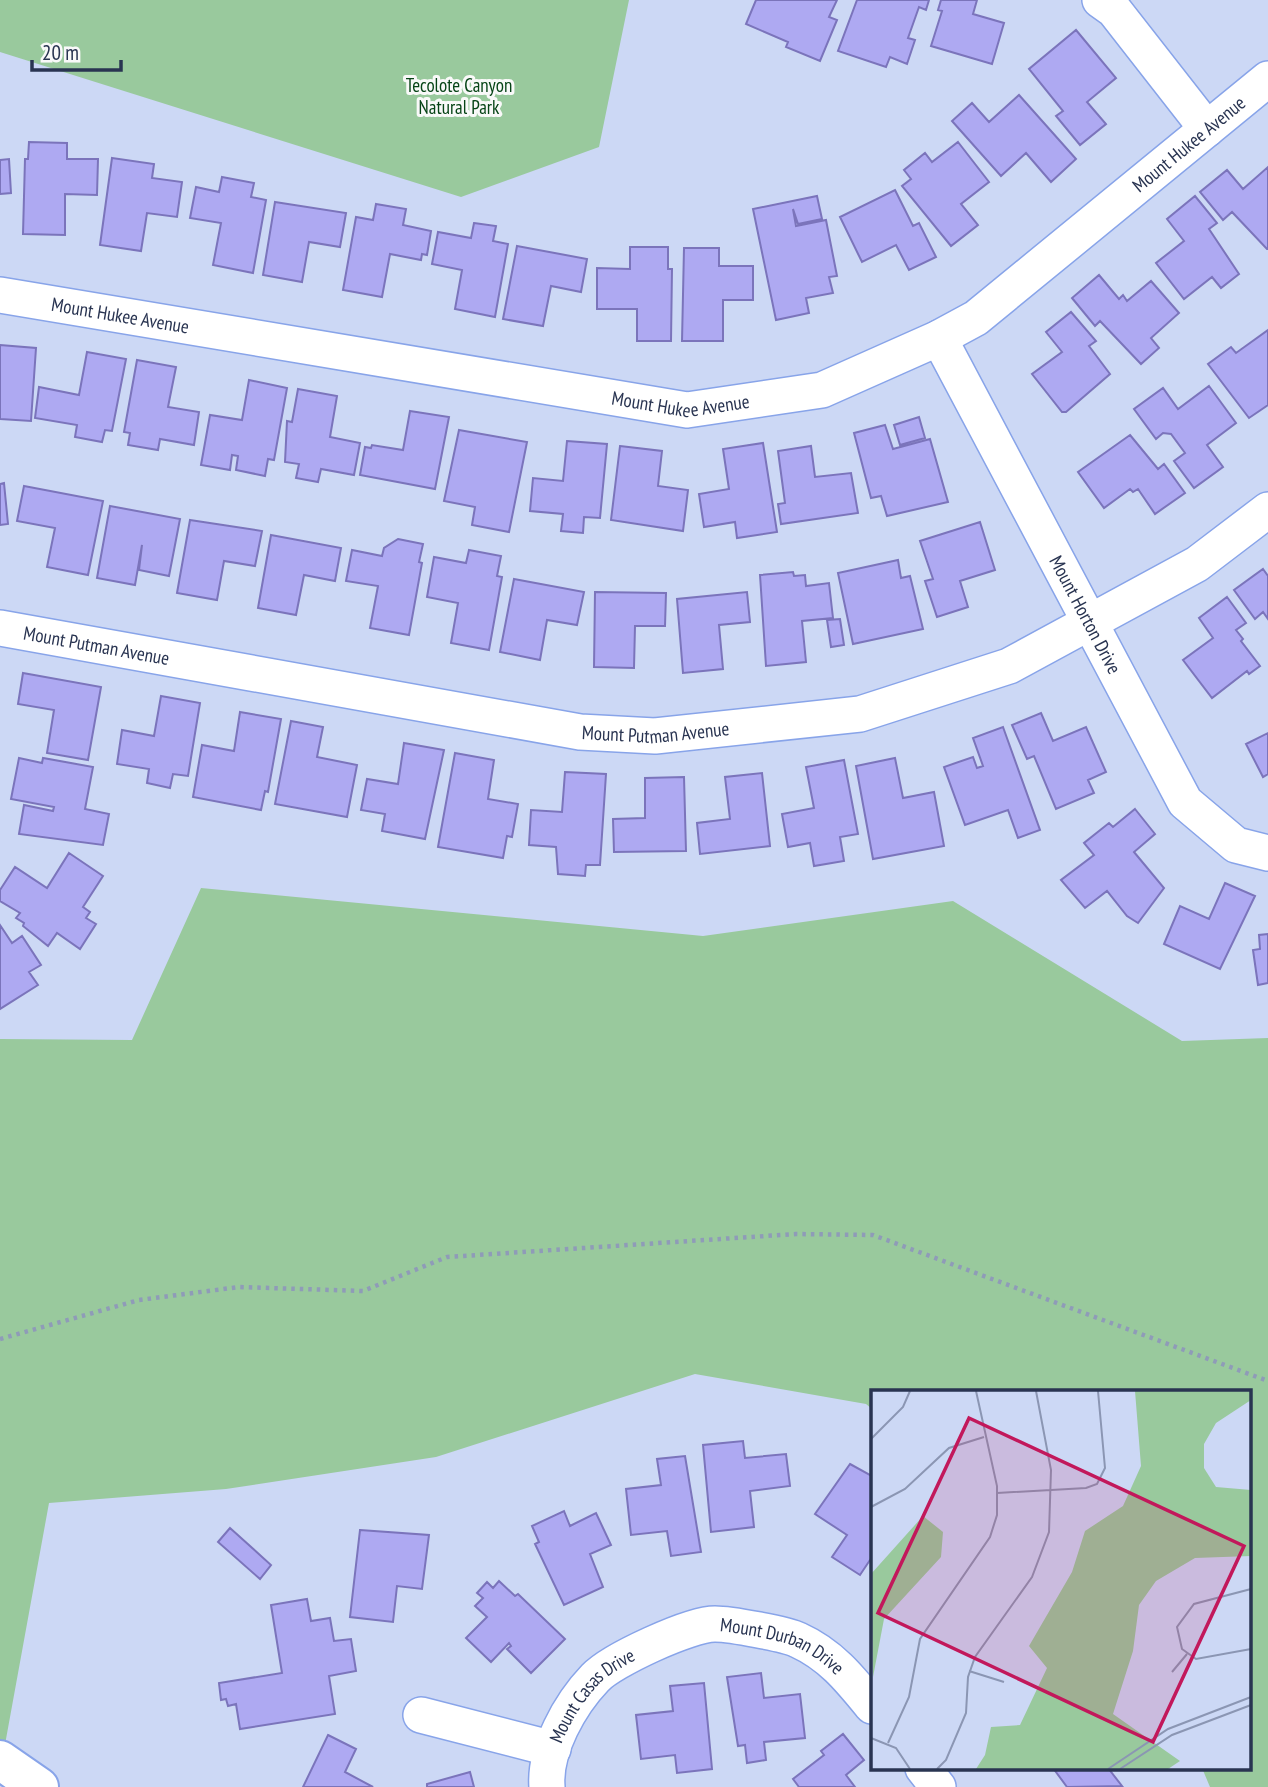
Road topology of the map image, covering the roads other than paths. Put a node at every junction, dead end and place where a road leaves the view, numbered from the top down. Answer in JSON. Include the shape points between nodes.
{"nodes":[{"id":1,"x":1100,"y":0,"type":"edge"},
{"id":2,"x":1268,"y":79,"type":"edge"},
{"id":3,"x":1207,"y":129,"type":"junction"},
{"id":4,"x":0,"y":295,"type":"edge"},
{"id":5,"x":939,"y":338,"type":"junction"},
{"id":6,"x":1268,"y":510,"type":"edge"},
{"id":7,"x":1091,"y":624,"type":"junction"},
{"id":8,"x":0,"y":628,"type":"edge"},
{"id":9,"x":1268,"y":853,"type":"edge"},
{"id":10,"x":675,"y":1632,"type":"joint"},
{"id":11,"x":871,"y":1704,"type":"edge"},
{"id":12,"x":421,"y":1715,"type":"dead end"},
{"id":13,"x":554,"y":1749,"type":"junction"},
{"id":14,"x":0,"y":1760,"type":"edge"},
{"id":15,"x":925,"y":1770,"type":"edge"},
{"id":16,"x":39,"y":1787,"type":"edge"},
{"id":17,"x":547,"y":1787,"type":"edge"},
{"id":18,"x":938,"y":1787,"type":"edge"}],
"edges":[{"from":1,"to":3,"type":"street","via":[[1114,10]]},
{"from":2,"to":3,"type":"street","name":"Mount Hukee Avenue"},
{"from":3,"to":5,"type":"street","name":"Mount Hukee Avenue","via":[[976,318]]},
{"from":4,"to":5,"type":"street","name":"Mount Hukee Avenue","via":[[687,410],[822,390]]},
{"from":5,"to":7,"type":"street","name":"Mount Horton Drive"},
{"from":6,"to":7,"type":"street","name":"Mount Putman Avenue","via":[[1197,564]]},
{"from":7,"to":8,"type":"street","name":"Mount Putman Avenue","via":[[1009,666],[860,714],[655,736],[580,732]]},
{"from":7,"to":9,"type":"street","name":"Mount Horton Drive","via":[[1185,802],[1236,845]]},
{"from":10,"to":11,"type":"street","name":"Mount Durban Drive","via":[[715,1624],[797,1639],[837,1662]]},
{"from":10,"to":13,"type":"street","name":"Mount Casas Drive","via":[[597,1676],[568,1714]]},
{"from":12,"to":13,"type":"street"},
{"from":13,"to":17,"type":"street","name":"Mount Casas Drive"},
{"from":14,"to":16,"type":"main road"},
{"from":15,"to":18,"type":"street"}]}
